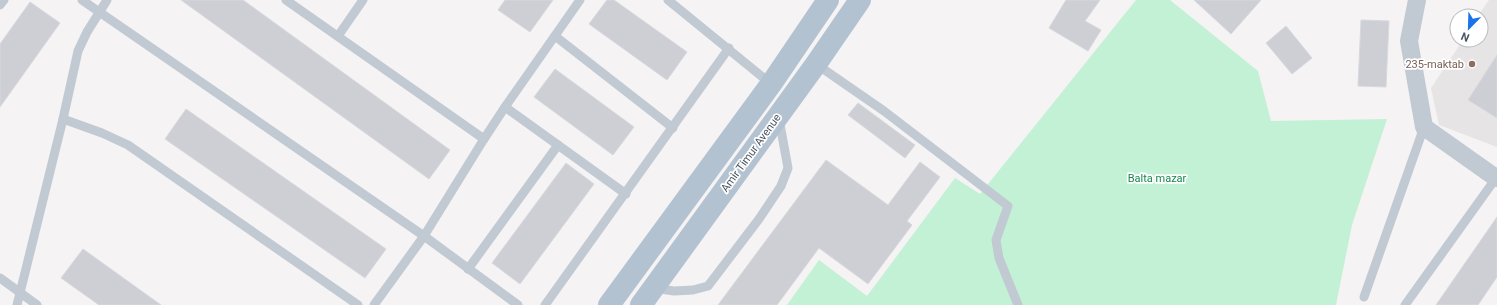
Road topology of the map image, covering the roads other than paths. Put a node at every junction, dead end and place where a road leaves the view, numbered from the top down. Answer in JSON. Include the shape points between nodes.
{"nodes":[{"id":1,"x":4,"y":0,"type":"edge"},
{"id":2,"x":82,"y":0,"type":"edge"},
{"id":3,"x":107,"y":0,"type":"edge"},
{"id":4,"x":286,"y":0,"type":"edge"},
{"id":5,"x":364,"y":0,"type":"edge"},
{"id":6,"x":580,"y":0,"type":"edge"},
{"id":7,"x":668,"y":0,"type":"edge"},
{"id":8,"x":828,"y":0,"type":"edge"},
{"id":9,"x":860,"y":0,"type":"edge"},
{"id":10,"x":1417,"y":0,"type":"edge"},
{"id":11,"x":0,"y":5,"type":"edge"},
{"id":12,"x":99,"y":11,"type":"junction"},
{"id":13,"x":338,"y":36,"type":"junction"},
{"id":14,"x":555,"y":36,"type":"junction"},
{"id":15,"x":729,"y":48,"type":"junction"},
{"id":16,"x":816,"y":64,"type":"junction"},
{"id":17,"x":771,"y":84,"type":"junction"},
{"id":18,"x":505,"y":108,"type":"junction"},
{"id":19,"x":778,"y":116,"type":"junction"},
{"id":20,"x":63,"y":119,"type":"junction"},
{"id":21,"x":1424,"y":127,"type":"junction"},
{"id":22,"x":673,"y":128,"type":"junction"},
{"id":23,"x":484,"y":138,"type":"junction"},
{"id":24,"x":558,"y":145,"type":"junction"},
{"id":25,"x":1497,"y":178,"type":"edge"},
{"id":26,"x":626,"y":194,"type":"junction"},
{"id":27,"x":424,"y":236,"type":"junction"},
{"id":28,"x":468,"y":269,"type":"junction"},
{"id":29,"x":0,"y":278,"type":"edge"},
{"id":30,"x":20,"y":292,"type":"junction"},
{"id":31,"x":647,"y":296,"type":"edge"},
{"id":32,"x":1364,"y":297,"type":"dead end"},
{"id":33,"x":17,"y":305,"type":"edge"},
{"id":34,"x":37,"y":305,"type":"edge"},
{"id":35,"x":358,"y":305,"type":"edge"},
{"id":36,"x":374,"y":305,"type":"edge"},
{"id":37,"x":518,"y":305,"type":"edge"},
{"id":38,"x":545,"y":305,"type":"edge"},
{"id":39,"x":609,"y":305,"type":"edge"},
{"id":40,"x":1018,"y":305,"type":"edge"},
{"id":41,"x":1405,"y":305,"type":"edge"}],
"edges":[{"from":1,"to":11,"type":"lane"},
{"from":2,"to":12,"type":"lane"},
{"from":3,"to":12,"type":"lane"},
{"from":4,"to":13,"type":"lane"},
{"from":5,"to":13,"type":"lane"},
{"from":6,"to":14,"type":"lane"},
{"from":7,"to":15,"type":"lane"},
{"from":8,"to":17,"type":"main road"},
{"from":9,"to":16,"type":"main road","name":"Amir Timur Avenue"},
{"from":10,"to":21,"type":"street","via":[[1409,41]]},
{"from":12,"to":20,"type":"lane","via":[[78,51]]},
{"from":12,"to":27,"type":"lane"},
{"from":13,"to":23,"type":"lane"},
{"from":14,"to":18,"type":"lane"},
{"from":14,"to":22,"type":"lane"},
{"from":15,"to":17,"type":"lane"},
{"from":15,"to":22,"type":"lane"},
{"from":16,"to":19,"type":"main road","name":"Amir Timur Avenue"},
{"from":16,"to":40,"type":"lane","via":[[884,111],[1008,206],[996,240],[999,258]]},
{"from":17,"to":39,"type":"main road"},
{"from":18,"to":23,"type":"lane"},
{"from":18,"to":24,"type":"lane"},
{"from":19,"to":31,"type":"main road","name":"Amir Timur Avenue"},
{"from":19,"to":31,"type":"lane","via":[[788,168],[781,186],[759,218],[708,286]]},
{"from":20,"to":30,"type":"lane"},
{"from":20,"to":35,"type":"lane","via":[[128,145]]},
{"from":21,"to":25,"type":"street"},
{"from":21,"to":32,"type":"lane"},
{"from":22,"to":26,"type":"lane"},
{"from":23,"to":27,"type":"lane"},
{"from":24,"to":26,"type":"lane"},
{"from":24,"to":28,"type":"lane"},
{"from":25,"to":41,"type":"lane"},
{"from":26,"to":38,"type":"lane"},
{"from":27,"to":28,"type":"lane"},
{"from":27,"to":36,"type":"lane"},
{"from":28,"to":37,"type":"lane"},
{"from":29,"to":30,"type":"lane"},
{"from":30,"to":33,"type":"lane"},
{"from":30,"to":34,"type":"lane"}]}
